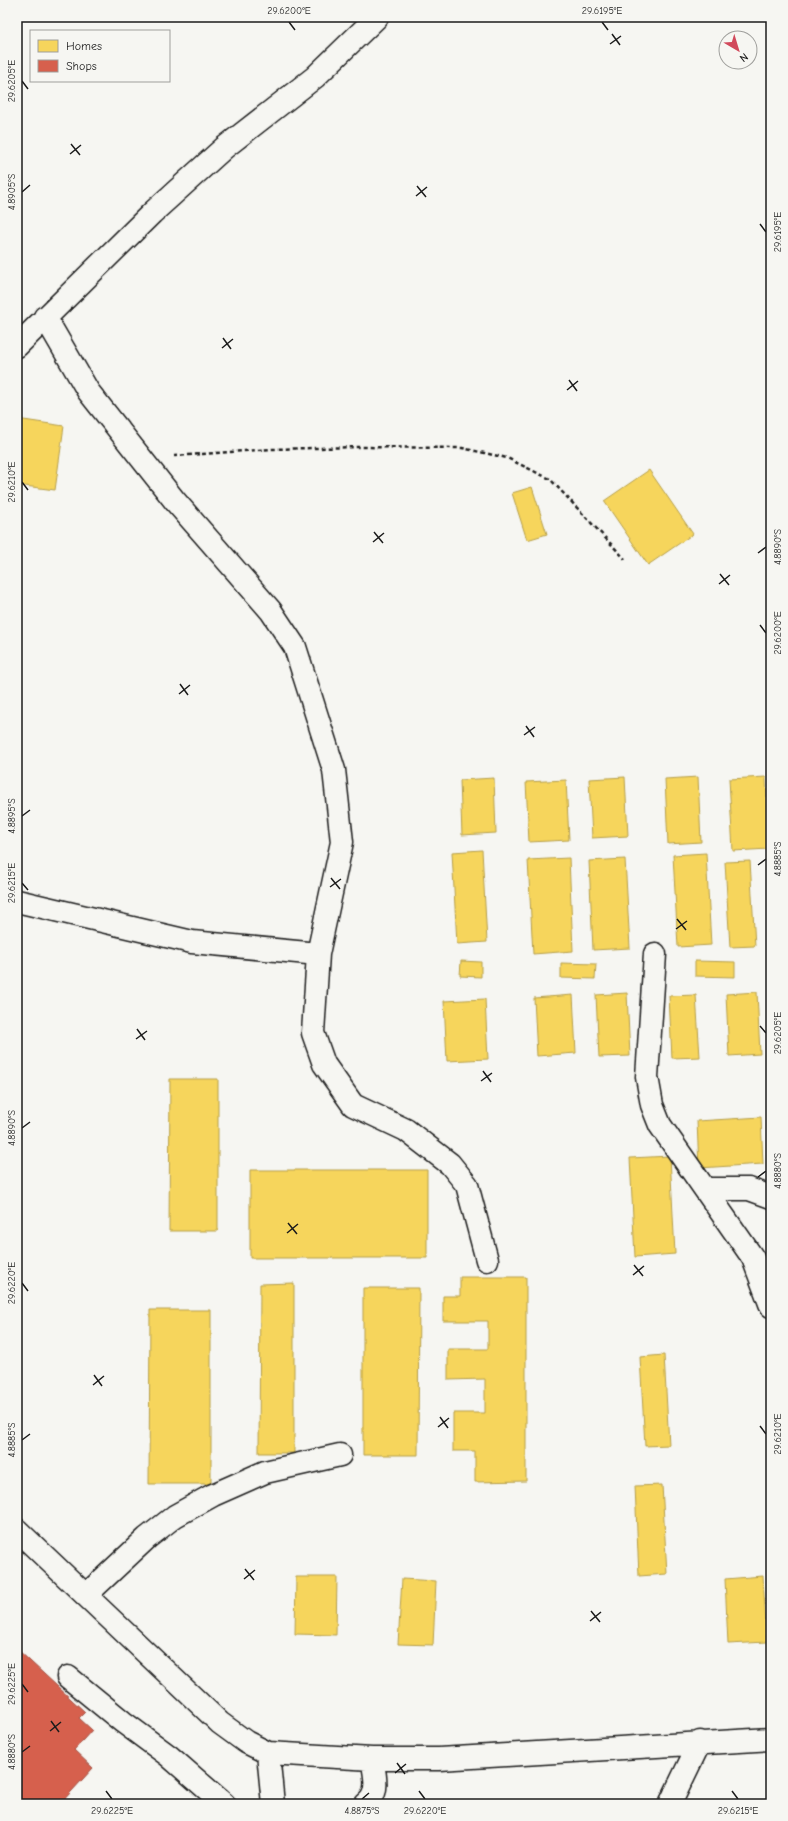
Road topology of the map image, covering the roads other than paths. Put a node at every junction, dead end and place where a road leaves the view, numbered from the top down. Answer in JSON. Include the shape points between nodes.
{"nodes":[{"id":1,"x":377,"y":17,"type":"edge"},
{"id":2,"x":45,"y":317,"type":"junction"},
{"id":3,"x":17,"y":346,"type":"edge"},
{"id":4,"x":17,"y":901,"type":"edge"},
{"id":5,"x":318,"y":954,"type":"junction"},
{"id":6,"x":655,"y":954,"type":"dead end"},
{"id":7,"x":705,"y":1189,"type":"junction"},
{"id":8,"x":771,"y":1197,"type":"edge"},
{"id":9,"x":487,"y":1260,"type":"dead end"},
{"id":10,"x":771,"y":1306,"type":"edge"},
{"id":11,"x":340,"y":1455,"type":"dead end"},
{"id":12,"x":17,"y":1530,"type":"edge"},
{"id":13,"x":86,"y":1595,"type":"junction"},
{"id":14,"x":68,"y":1677,"type":"dead end"},
{"id":15,"x":771,"y":1739,"type":"edge"},
{"id":16,"x":700,"y":1742,"type":"junction"},
{"id":17,"x":268,"y":1753,"type":"junction"},
{"id":18,"x":372,"y":1759,"type":"junction"},
{"id":19,"x":224,"y":1804,"type":"edge"},
{"id":20,"x":273,"y":1804,"type":"edge"},
{"id":21,"x":366,"y":1804,"type":"edge"},
{"id":22,"x":670,"y":1804,"type":"edge"}],
"edges":[{"from":1,"to":2,"type":"street","via":[[314,77],[224,148],[157,208]]},
{"from":2,"to":3,"type":"street"},
{"from":2,"to":5,"type":"street","via":[[88,391],[175,502],[271,611],[295,647],[334,770],[342,842]]},
{"from":4,"to":5,"type":"street","via":[[192,942]]},
{"from":5,"to":9,"type":"street","via":[[313,1033],[324,1064],[353,1105],[406,1130],[450,1164],[467,1185]]},
{"from":6,"to":7,"type":"street","via":[[647,1077],[652,1105],[660,1125]]},
{"from":7,"to":8,"type":"street","via":[[748,1189]]},
{"from":7,"to":10,"type":"street","via":[[753,1258]]},
{"from":11,"to":13,"type":"street","via":[[265,1472],[213,1494],[175,1516],[147,1538]]},
{"from":12,"to":13,"type":"street"},
{"from":13,"to":17,"type":"street","via":[[220,1724]]},
{"from":14,"to":19,"type":"street","via":[[169,1756]]},
{"from":15,"to":16,"type":"street"},
{"from":16,"to":18,"type":"street","via":[[439,1759]]},
{"from":16,"to":22,"type":"street"},
{"from":17,"to":18,"type":"street"},
{"from":17,"to":20,"type":"street"},
{"from":18,"to":21,"type":"street","via":[[375,1789],[371,1800]]}]}
